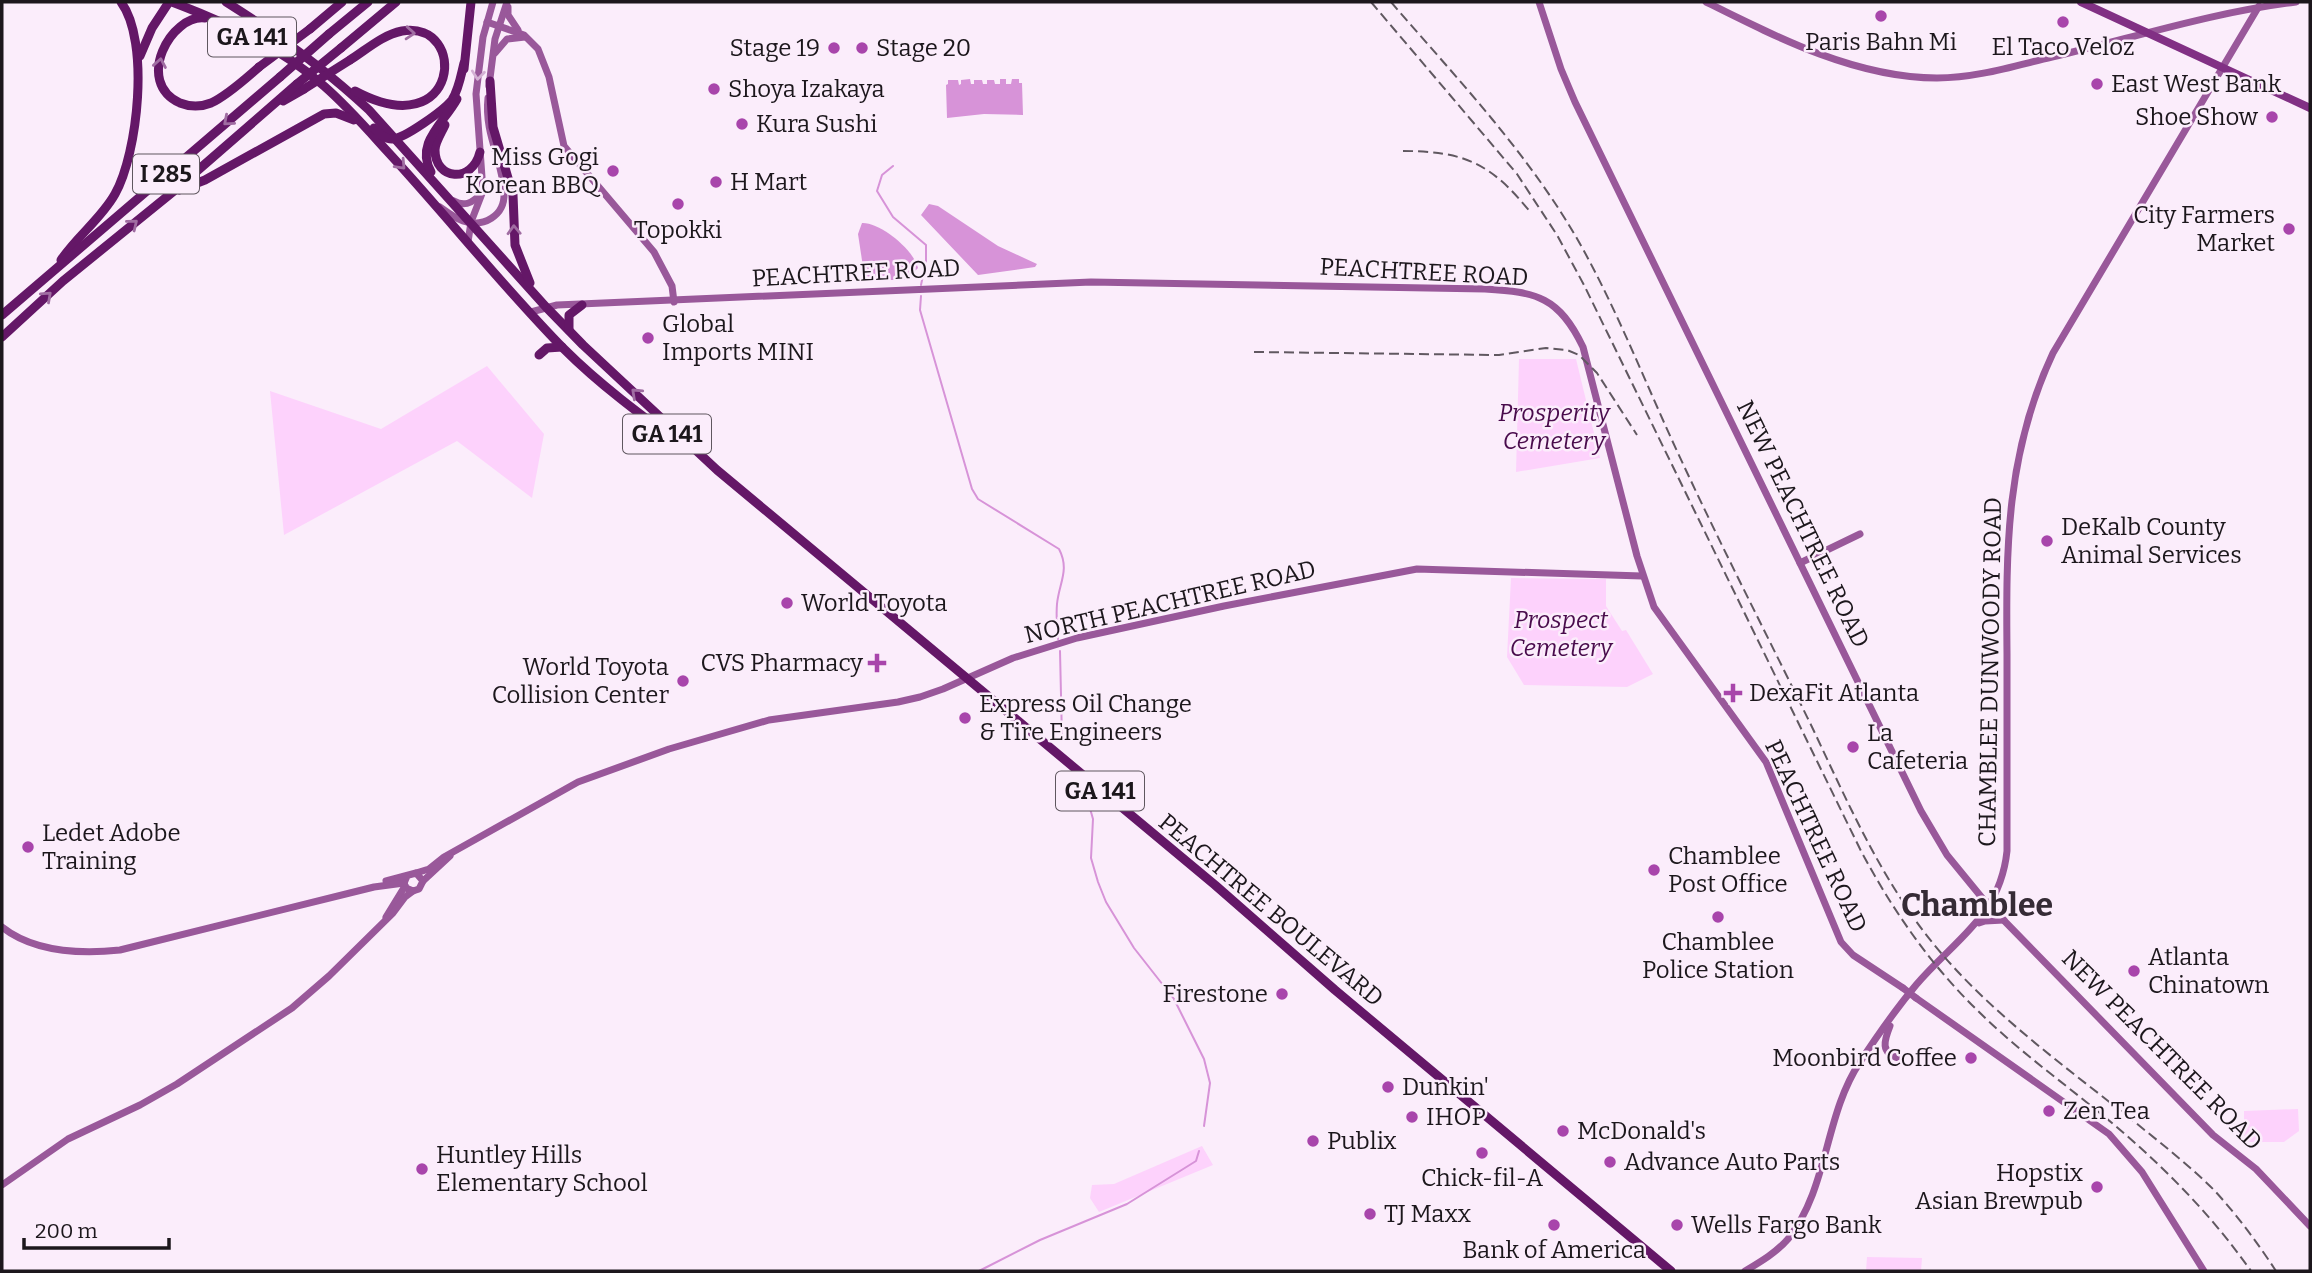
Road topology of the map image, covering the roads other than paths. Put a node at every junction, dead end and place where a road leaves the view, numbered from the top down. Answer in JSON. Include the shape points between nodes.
{"nodes":[{"id":1,"x":121,"y":2,"type":"edge"},
{"id":2,"x":171,"y":2,"type":"edge"},
{"id":3,"x":218,"y":2,"type":"edge"},
{"id":4,"x":226,"y":2,"type":"edge"},
{"id":5,"x":342,"y":2,"type":"edge"},
{"id":6,"x":368,"y":2,"type":"edge"},
{"id":7,"x":396,"y":2,"type":"edge"},
{"id":8,"x":471,"y":2,"type":"edge"},
{"id":9,"x":493,"y":2,"type":"edge"},
{"id":10,"x":507,"y":2,"type":"edge"},
{"id":11,"x":1539,"y":2,"type":"edge"},
{"id":12,"x":1706,"y":2,"type":"edge"},
{"id":13,"x":2081,"y":2,"type":"edge"},
{"id":14,"x":2296,"y":2,"type":"edge"},
{"id":15,"x":2259,"y":6,"type":"junction"},
{"id":16,"x":237,"y":9,"type":"junction"},
{"id":17,"x":218,"y":19,"type":"junction"},
{"id":18,"x":487,"y":22,"type":"junction"},
{"id":19,"x":499,"y":26,"type":"junction"},
{"id":20,"x":2152,"y":34,"type":"junction"},
{"id":21,"x":527,"y":36,"type":"junction"},
{"id":22,"x":493,"y":55,"type":"junction"},
{"id":23,"x":139,"y":61,"type":"junction"},
{"id":24,"x":464,"y":63,"type":"junction"},
{"id":25,"x":2224,"y":67,"type":"junction"},
{"id":26,"x":490,"y":81,"type":"junction"},
{"id":27,"x":341,"y":84,"type":"junction"},
{"id":28,"x":324,"y":86,"type":"junction"},
{"id":29,"x":301,"y":87,"type":"junction"},
{"id":30,"x":456,"y":101,"type":"junction"},
{"id":31,"x":2310,"y":108,"type":"edge"},
{"id":32,"x":362,"y":124,"type":"junction"},
{"id":33,"x":397,"y":138,"type":"junction"},
{"id":34,"x":480,"y":152,"type":"junction"},
{"id":35,"x":437,"y":183,"type":"junction"},
{"id":36,"x":174,"y":191,"type":"junction"},
{"id":37,"x":482,"y":191,"type":"junction"},
{"id":38,"x":454,"y":201,"type":"junction"},
{"id":39,"x":439,"y":207,"type":"junction"},
{"id":40,"x":471,"y":222,"type":"junction"},
{"id":41,"x":468,"y":242,"type":"junction"},
{"id":42,"x":53,"y":271,"type":"junction"},
{"id":43,"x":535,"y":294,"type":"junction"},
{"id":44,"x":674,"y":302,"type":"junction"},
{"id":45,"x":582,"y":305,"type":"junction"},
{"id":46,"x":546,"y":307,"type":"junction"},
{"id":47,"x":531,"y":312,"type":"junction"},
{"id":48,"x":2,"y":315,"type":"edge"},
{"id":49,"x":569,"y":330,"type":"junction"},
{"id":50,"x":2,"y":337,"type":"edge"},
{"id":51,"x":562,"y":347,"type":"junction"},
{"id":52,"x":539,"y":355,"type":"dead end"},
{"id":53,"x":717,"y":470,"type":"junction"},
{"id":54,"x":1860,"y":534,"type":"dead end"},
{"id":55,"x":1800,"y":563,"type":"junction"},
{"id":56,"x":1642,"y":576,"type":"junction"},
{"id":57,"x":967,"y":679,"type":"junction"},
{"id":58,"x":450,"y":855,"type":"junction"},
{"id":59,"x":416,"y":873,"type":"junction"},
{"id":60,"x":405,"y":881,"type":"junction"},
{"id":61,"x":423,"y":881,"type":"junction"},
{"id":62,"x":384,"y":886,"type":"junction"},
{"id":63,"x":373,"y":887,"type":"junction"},
{"id":64,"x":1998,"y":888,"type":"junction"},
{"id":65,"x":1975,"y":890,"type":"junction"},
{"id":66,"x":413,"y":891,"type":"junction"},
{"id":67,"x":396,"y":899,"type":"junction"},
{"id":68,"x":1989,"y":906,"type":"junction"},
{"id":69,"x":386,"y":918,"type":"junction"},
{"id":70,"x":2004,"y":920,"type":"junction"},
{"id":71,"x":1975,"y":925,"type":"junction"},
{"id":72,"x":2,"y":927,"type":"edge"},
{"id":73,"x":1895,"y":1014,"type":"junction"},
{"id":74,"x":1899,"y":1058,"type":"dead end"},
{"id":75,"x":2211,"y":1118,"type":"dead end"},
{"id":76,"x":2213,"y":1135,"type":"junction"},
{"id":77,"x":2,"y":1185,"type":"edge"},
{"id":78,"x":2310,"y":1226,"type":"edge"},
{"id":79,"x":1670,"y":1271,"type":"edge"},
{"id":80,"x":1745,"y":1271,"type":"edge"},
{"id":81,"x":2204,"y":1271,"type":"edge"}],
"edges":[{"from":1,"to":23,"type":"highway","via":[[134,28]]},
{"from":2,"to":17,"type":"highway","number":"GA 141"},
{"from":2,"to":23,"type":"highway","via":[[152,27]]},
{"from":3,"to":16,"type":"highway"},
{"from":4,"to":16,"type":"highway","number":"GA 141"},
{"from":5,"to":17,"type":"highway","one_way":true,"bridge":true,"via":[[221,97],[202,106],[184,105],[160,82],[162,51],[190,18]]},
{"from":6,"to":42,"type":"highway","number":"I 285","one_way":true,"bridge":true},
{"from":7,"to":29,"type":"highway","bridge":true},
{"from":8,"to":24,"type":"highway"},
{"from":9,"to":18,"type":"street"},
{"from":10,"to":19,"type":"street"},
{"from":10,"to":21,"type":"street","via":[[511,22]]},
{"from":11,"to":55,"type":"street","name":"NEW PEACHTREE ROAD","via":[[1575,102]]},
{"from":12,"to":20,"type":"street","via":[[1840,61],[1936,78],[1982,74]]},
{"from":13,"to":20,"type":"main road"},
{"from":14,"to":15,"type":"street"},
{"from":15,"to":20,"type":"street"},
{"from":15,"to":25,"type":"street","name":"CHAMBLEE DUNWOODY ROAD"},
{"from":16,"to":27,"type":"highway","number":"GA 141"},
{"from":17,"to":28,"type":"highway","number":"GA 141","via":[[269,46]]},
{"from":18,"to":19,"type":"street"},
{"from":18,"to":34,"type":"street","one_way":true,"via":[[476,94]]},
{"from":19,"to":21,"type":"street"},
{"from":19,"to":22,"type":"street"},
{"from":20,"to":25,"type":"main road"},
{"from":21,"to":22,"type":"street","via":[[507,39]]},
{"from":21,"to":44,"type":"street","via":[[544,60],[564,146],[654,252],[672,286]]},
{"from":22,"to":26,"type":"street"},
{"from":23,"to":42,"type":"highway","via":[[132,146],[125,173],[107,206]]},
{"from":24,"to":30,"type":"highway"},
{"from":24,"to":33,"type":"highway","via":[[452,100]]},
{"from":25,"to":31,"type":"main road"},
{"from":25,"to":64,"type":"street","name":"CHAMBLEE DUNWOODY ROAD","via":[[2053,353],[2021,443],[2008,532],[2007,851]]},
{"from":26,"to":40,"type":"street","via":[[487,121],[504,197],[501,209],[491,219]]},
{"from":43,"to":26,"type":"highway","one_way":true,"via":[[516,251],[513,195],[494,127]]},
{"from":29,"to":27,"type":"highway","one_way":true,"bridge":true,"via":[[393,34],[414,31],[428,37],[444,59],[440,89],[408,106],[374,100]]},
{"from":27,"to":33,"type":"highway","number":"GA 141"},
{"from":28,"to":32,"type":"highway","number":"GA 141"},
{"from":28,"to":33,"type":"highway","via":[[382,136]]},
{"from":29,"to":36,"type":"highway","number":"I 285","via":[[269,108]]},
{"from":30,"to":34,"type":"highway","via":[[436,145],[436,159],[450,173],[460,175],[478,161]]},
{"from":30,"to":35,"type":"highway","via":[[424,153]]},
{"from":32,"to":36,"type":"highway","via":[[336,113],[324,114],[205,180]]},
{"from":32,"to":39,"type":"highway","number":"GA 141","one_way":true},
{"from":33,"to":35,"type":"highway","number":"GA 141"},
{"from":34,"to":37,"type":"street"},
{"from":35,"to":38,"type":"highway","number":"GA 141"},
{"from":50,"to":36,"type":"highway","number":"I 285","one_way":true},
{"from":37,"to":38,"type":"street","via":[[469,203]]},
{"from":37,"to":40,"type":"street"},
{"from":38,"to":40,"type":"highway","number":"GA 141"},
{"from":39,"to":40,"type":"street"},
{"from":39,"to":41,"type":"highway","number":"GA 141"},
{"from":40,"to":41,"type":"street"},
{"from":40,"to":43,"type":"highway","number":"GA 141"},
{"from":41,"to":47,"type":"highway","number":"GA 141"},
{"from":42,"to":48,"type":"highway","number":"I 285"},
{"from":43,"to":46,"type":"highway","name":"PEACHTREE BOULEVARD","number":"GA 141"},
{"from":44,"to":45,"type":"street","name":"PEACHTREE ROAD"},
{"from":44,"to":56,"type":"street","name":"PEACHTREE ROAD","via":[[1129,281],[1533,294],[1566,316],[1583,346]]},
{"from":45,"to":46,"type":"street","name":"PEACHTREE ROAD"},
{"from":45,"to":49,"type":"highway","via":[[569,315]]},
{"from":46,"to":47,"type":"street","name":"PEACHTREE ROAD"},
{"from":46,"to":49,"type":"highway","name":"PEACHTREE BOULEVARD","number":"GA 141"},
{"from":47,"to":51,"type":"highway","name":"PEACHTREE BOULEVARD","number":"GA 141"},
{"from":53,"to":49,"type":"highway","name":"PEACHTREE BOULEVARD","number":"GA 141","one_way":true},
{"from":51,"to":52,"type":"highway","via":[[547,348]]},
{"from":51,"to":53,"type":"highway","name":"PEACHTREE BOULEVARD","number":"GA 141","via":[[608,388]]},
{"from":53,"to":57,"type":"highway","name":"PEACHTREE BOULEVARD","number":"GA 141"},
{"from":54,"to":55,"type":"street"},
{"from":55,"to":65,"type":"street","name":"NEW PEACHTREE ROAD","via":[[1921,811]]},
{"from":56,"to":57,"type":"street","name":"NORTH PEACHTREE ROAD","via":[[1417,569],[1077,638],[1013,658]]},
{"from":56,"to":81,"type":"street","name":"PEACHTREE ROAD","bridge":true,"via":[[1660,617],[1766,762],[1841,942],[1853,955],[2109,1134],[2142,1172]]},
{"from":57,"to":58,"type":"street","name":"NORTH PEACHTREE ROAD","via":[[898,702],[769,720],[669,749],[578,782]]},
{"from":57,"to":79,"type":"highway","name":"PEACHTREE BOULEVARD","number":"GA 141"},
{"from":58,"to":59,"type":"street","name":"NORTH PEACHTREE ROAD"},
{"from":58,"to":61,"type":"street","name":"NORTH PEACHTREE ROAD"},
{"from":59,"to":60,"type":"street","name":"NORTH PEACHTREE ROAD"},
{"from":59,"to":61,"type":"street"},
{"from":60,"to":62,"type":"street","name":"NORTH PEACHTREE ROAD"},
{"from":60,"to":63,"type":"street","name":"NORTH PEACHTREE ROAD"},
{"from":60,"to":66,"type":"street"},
{"from":60,"to":67,"type":"street"},
{"from":61,"to":66,"type":"street","name":"NORTH PEACHTREE ROAD"},
{"from":62,"to":63,"type":"street","name":"NORTH PEACHTREE ROAD"},
{"from":62,"to":67,"type":"street"},
{"from":63,"to":72,"type":"street","name":"NORTH PEACHTREE ROAD","via":[[120,950],[55,949]]},
{"from":64,"to":65,"type":"street"},
{"from":64,"to":68,"type":"street","name":"CHAMBLEE DUNWOODY ROAD"},
{"from":65,"to":68,"type":"street","name":"NEW PEACHTREE ROAD"},
{"from":66,"to":69,"type":"street","name":"NORTH PEACHTREE ROAD"},
{"from":67,"to":69,"type":"street"},
{"from":68,"to":70,"type":"street","name":"NEW PEACHTREE ROAD"},
{"from":68,"to":71,"type":"street","name":"CHAMBLEE DUNWOODY ROAD"},
{"from":69,"to":77,"type":"street","name":"NORTH PEACHTREE ROAD","via":[[292,1008],[177,1084],[68,1139]]},
{"from":70,"to":71,"type":"street"},
{"from":70,"to":76,"type":"street","name":"NEW PEACHTREE ROAD"},
{"from":71,"to":73,"type":"street","name":"CHAMBLEE DUNWOODY ROAD","via":[[1916,985]]},
{"from":73,"to":74,"type":"street","via":[[1884,1043],[1889,1054]]},
{"from":73,"to":80,"type":"street","name":"CHAMBLEE DUNWOODY ROAD","via":[[1844,1090],[1810,1204],[1787,1241]]},
{"from":75,"to":76,"type":"street"},
{"from":76,"to":78,"type":"street","name":"NEW PEACHTREE ROAD","via":[[2256,1170]]}]}
